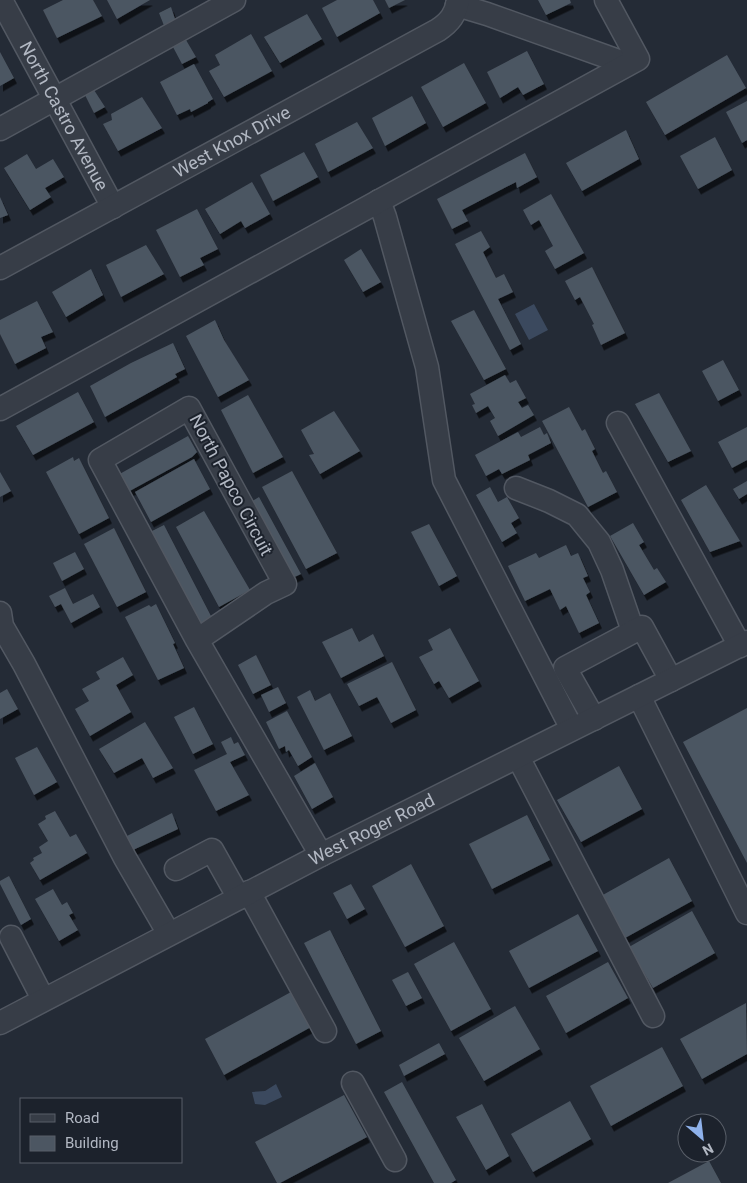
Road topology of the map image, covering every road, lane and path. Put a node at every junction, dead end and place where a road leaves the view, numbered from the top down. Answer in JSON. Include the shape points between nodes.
{"nodes":[{"id":1,"x":1,"y":0,"type":"edge"},
{"id":2,"x":234,"y":0,"type":"edge"},
{"id":3,"x":606,"y":0,"type":"edge"},
{"id":4,"x":457,"y":5,"type":"edge"},
{"id":5,"x":627,"y":64,"type":"junction"},
{"id":6,"x":55,"y":99,"type":"junction"},
{"id":7,"x":0,"y":129,"type":"edge"},
{"id":8,"x":379,"y":200,"type":"junction"},
{"id":9,"x":113,"y":207,"type":"junction"},
{"id":10,"x":0,"y":268,"type":"edge"},
{"id":11,"x":0,"y":408,"type":"edge"},
{"id":12,"x":618,"y":423,"type":"dead end"},
{"id":13,"x":516,"y":488,"type":"dead end"},
{"id":14,"x":0,"y":613,"type":"edge"},
{"id":15,"x":633,"y":631,"type":"junction"},
{"id":16,"x":197,"y":640,"type":"junction"},
{"id":17,"x":744,"y":644,"type":"edge"},
{"id":18,"x":671,"y":680,"type":"junction"},
{"id":19,"x":639,"y":696,"type":"junction"},
{"id":20,"x":594,"y":719,"type":"junction"},
{"id":21,"x":572,"y":729,"type":"junction"},
{"id":22,"x":518,"y":756,"type":"junction"},
{"id":23,"x":321,"y":855,"type":"junction"},
{"id":24,"x":176,"y":869,"type":"dead end"},
{"id":25,"x":244,"y":895,"type":"junction"},
{"id":26,"x":747,"y":913,"type":"edge"},
{"id":27,"x":169,"y":934,"type":"junction"},
{"id":28,"x":11,"y":937,"type":"dead end"},
{"id":29,"x":43,"y":999,"type":"junction"},
{"id":30,"x":653,"y":1016,"type":"dead end"},
{"id":31,"x":0,"y":1023,"type":"edge"},
{"id":32,"x":326,"y":1031,"type":"dead end"},
{"id":33,"x":353,"y":1082,"type":"dead end"},
{"id":34,"x":395,"y":1160,"type":"dead end"}],
"edges":[{"from":1,"to":6,"type":"street","name":"North Castro Avenue"},
{"from":2,"to":6,"type":"street"},
{"from":3,"to":5,"type":"street","via":[[638,59]]},
{"from":4,"to":5,"type":"street"},
{"from":4,"to":9,"type":"street","name":"West Knox Drive","via":[[453,16],[438,30]]},
{"from":5,"to":8,"type":"street"},
{"from":6,"to":7,"type":"street"},
{"from":6,"to":9,"type":"street","name":"North Castro Avenue"},
{"from":8,"to":11,"type":"street"},
{"from":8,"to":21,"type":"street","via":[[427,367],[444,480]]},
{"from":9,"to":10,"type":"street","name":"West Knox Drive"},
{"from":12,"to":17,"type":"street"},
{"from":13,"to":15,"type":"street","via":[[577,515],[598,542],[612,570]]},
{"from":14,"to":27,"type":"street","via":[[2,626]]},
{"from":15,"to":18,"type":"street","via":[[642,627]]},
{"from":15,"to":20,"type":"street","via":[[565,668]]},
{"from":16,"to":16,"type":"street","name":"North Papco Circuit","via":[[266,592],[285,584],[189,408],[100,460]]},
{"from":16,"to":23,"type":"street","name":"North Papco Circuit"},
{"from":17,"to":18,"type":"street","name":"West Roger Road"},
{"from":18,"to":19,"type":"street","name":"West Roger Road"},
{"from":19,"to":20,"type":"street","name":"West Roger Road"},
{"from":19,"to":26,"type":"street"},
{"from":20,"to":21,"type":"street","name":"West Roger Road"},
{"from":21,"to":22,"type":"street","name":"West Roger Road"},
{"from":22,"to":23,"type":"street","name":"West Roger Road"},
{"from":22,"to":30,"type":"street"},
{"from":23,"to":25,"type":"street","name":"West Roger Road"},
{"from":24,"to":25,"type":"street","via":[[212,850]]},
{"from":25,"to":27,"type":"street","name":"West Roger Road"},
{"from":25,"to":32,"type":"street"},
{"from":27,"to":29,"type":"street","name":"West Roger Road"},
{"from":28,"to":29,"type":"street"},
{"from":29,"to":31,"type":"street","name":"West Roger Road"},
{"from":33,"to":34,"type":"street"}]}
